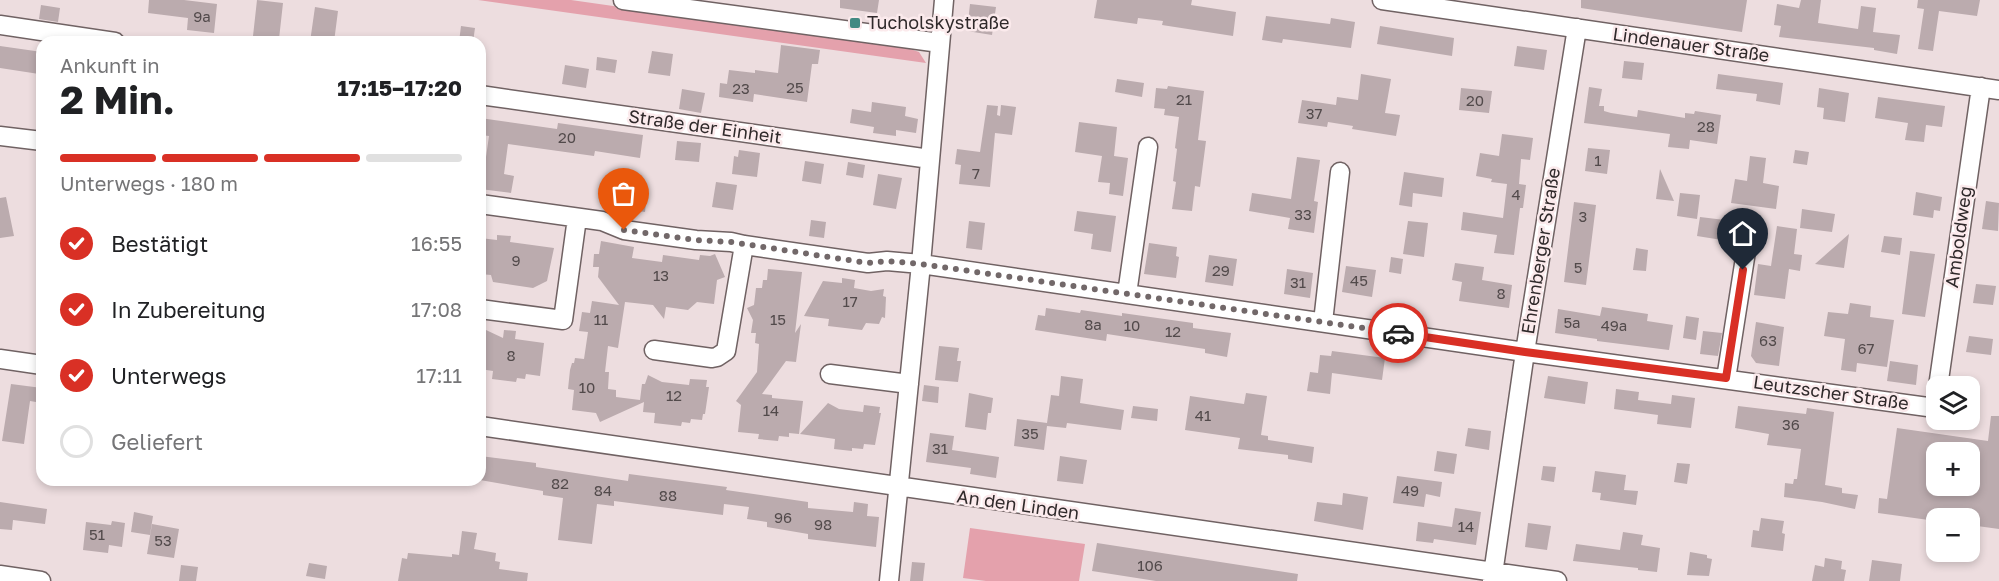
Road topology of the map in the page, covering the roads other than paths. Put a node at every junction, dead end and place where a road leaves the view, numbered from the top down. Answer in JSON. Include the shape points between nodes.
{"nodes":[{"id":1,"x":623,"y":0,"type":"edge"},
{"id":2,"x":944,"y":0,"type":"edge"},
{"id":3,"x":1382,"y":0,"type":"edge"},
{"id":4,"x":0,"y":26,"type":"edge"},
{"id":5,"x":1577,"y":28,"type":"junction"},
{"id":6,"x":72,"y":36,"type":"edge"},
{"id":7,"x":940,"y":43,"type":"junction"},
{"id":8,"x":1981,"y":87,"type":"junction"},
{"id":9,"x":1999,"y":90,"type":"edge"},
{"id":10,"x":486,"y":95,"type":"edge"},
{"id":11,"x":0,"y":136,"type":"edge"},
{"id":12,"x":36,"y":140,"type":"edge"},
{"id":13,"x":1148,"y":147,"type":"dead end"},
{"id":14,"x":930,"y":159,"type":"junction"},
{"id":15,"x":1340,"y":172,"type":"dead end"},
{"id":16,"x":486,"y":205,"type":"edge"},
{"id":17,"x":577,"y":218,"type":"junction"},
{"id":18,"x":1750,"y":226,"type":"dead end"},
{"id":19,"x":744,"y":245,"type":"junction"},
{"id":20,"x":921,"y":264,"type":"junction"},
{"id":21,"x":1127,"y":294,"type":"junction"},
{"id":22,"x":486,"y":310,"type":"edge"},
{"id":23,"x":1323,"y":322,"type":"junction"},
{"id":24,"x":654,"y":350,"type":"dead end"},
{"id":25,"x":1525,"y":352,"type":"junction"},
{"id":26,"x":0,"y":359,"type":"edge"},
{"id":27,"x":36,"y":364,"type":"edge"},
{"id":28,"x":830,"y":374,"type":"dead end"},
{"id":29,"x":1940,"y":376,"type":"edge"},
{"id":30,"x":1726,"y":378,"type":"junction"},
{"id":31,"x":909,"y":384,"type":"junction"},
{"id":32,"x":1926,"y":403,"type":"edge"},
{"id":33,"x":486,"y":427,"type":"edge"},
{"id":34,"x":899,"y":488,"type":"junction"},
{"id":35,"x":0,"y":575,"type":"edge"},
{"id":36,"x":1493,"y":576,"type":"edge"},
{"id":37,"x":41,"y":581,"type":"edge"},
{"id":38,"x":889,"y":581,"type":"edge"},
{"id":39,"x":1557,"y":581,"type":"edge"}],
"edges":[{"from":1,"to":7,"type":"street"},
{"from":2,"to":7,"type":"street"},
{"from":3,"to":5,"type":"street","name":"Lindenauer Straße"},
{"from":4,"to":6,"type":"street"},
{"from":5,"to":8,"type":"street","name":"Lindenauer Straße"},
{"from":5,"to":25,"type":"street","name":"Ehrenberger Straße"},
{"from":7,"to":14,"type":"street"},
{"from":8,"to":9,"type":"street","name":"Lindenauer Straße"},
{"from":8,"to":29,"type":"street","name":"Amboldweg"},
{"from":10,"to":14,"type":"street","name":"Straße der Einheit"},
{"from":11,"to":12,"type":"street"},
{"from":13,"to":21,"type":"street"},
{"from":14,"to":20,"type":"street"},
{"from":15,"to":23,"type":"street"},
{"from":16,"to":17,"type":"street","name":"Leutzscher Straße"},
{"from":17,"to":19,"type":"street","name":"Leutzscher Straße","via":[[602,221],[624,230]]},
{"from":17,"to":22,"type":"street","via":[[563,320]]},
{"from":18,"to":30,"type":"street"},
{"from":19,"to":20,"type":"street","name":"Leutzscher Straße","via":[[868,263]]},
{"from":19,"to":24,"type":"street","via":[[726,351],[712,358]]},
{"from":20,"to":21,"type":"street","name":"Leutzscher Straße"},
{"from":20,"to":31,"type":"street"},
{"from":21,"to":23,"type":"street","name":"Leutzscher Straße"},
{"from":23,"to":25,"type":"street","name":"Leutzscher Straße"},
{"from":25,"to":30,"type":"street","name":"Leutzscher Straße"},
{"from":25,"to":36,"type":"street","name":"Ehrenberger Straße"},
{"from":26,"to":27,"type":"street"},
{"from":28,"to":31,"type":"street"},
{"from":30,"to":32,"type":"street","name":"Leutzscher Straße"},
{"from":31,"to":34,"type":"street"},
{"from":33,"to":34,"type":"street","name":"An den Linden"},
{"from":34,"to":36,"type":"street","name":"An den Linden"},
{"from":34,"to":38,"type":"street"},
{"from":35,"to":37,"type":"street"},
{"from":36,"to":39,"type":"street","name":"An den Linden"}]}
